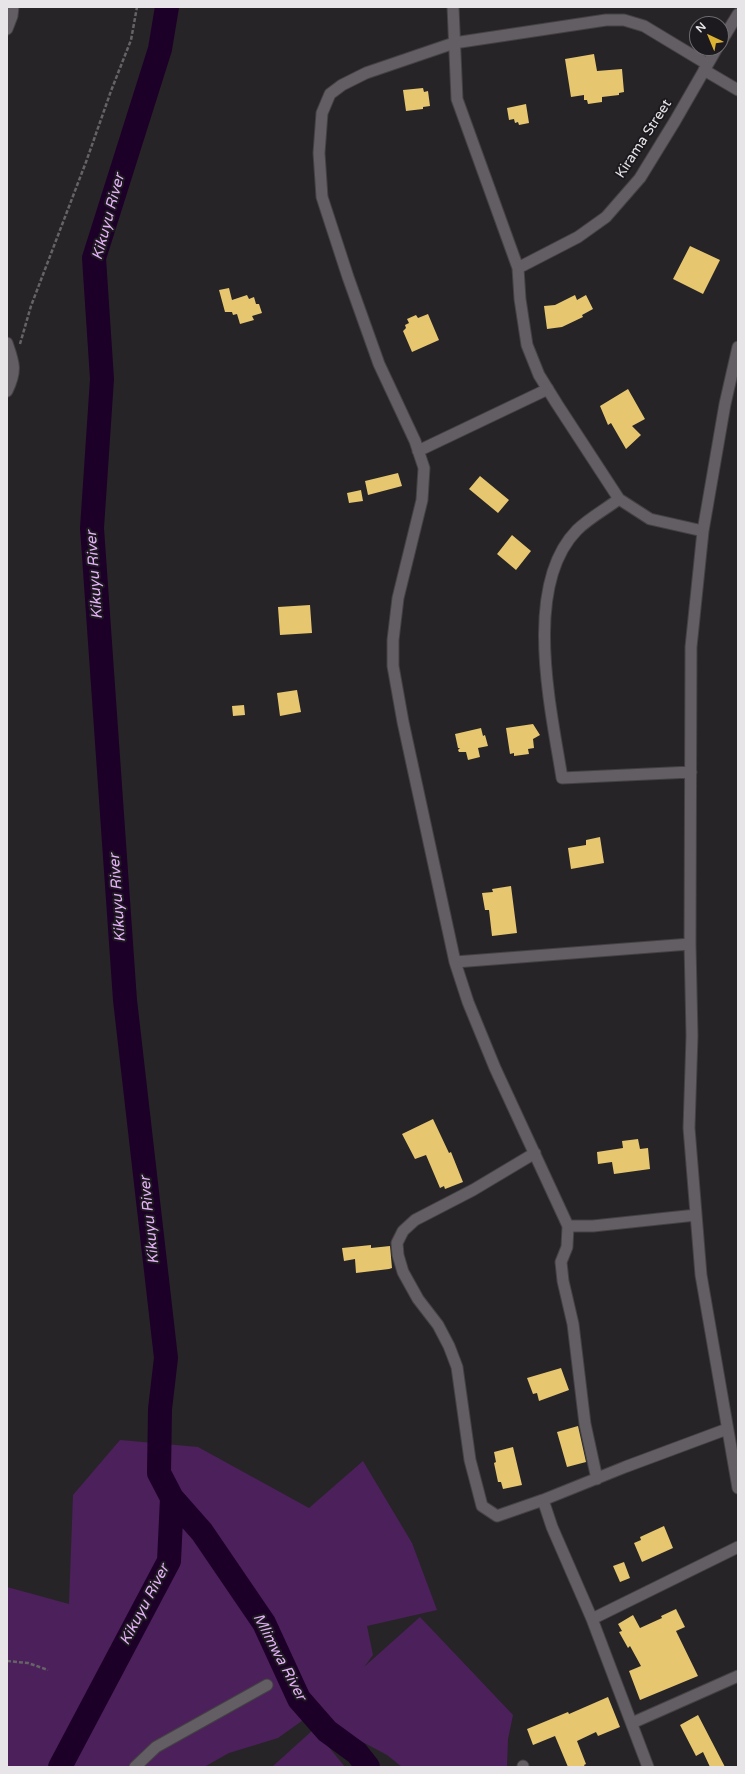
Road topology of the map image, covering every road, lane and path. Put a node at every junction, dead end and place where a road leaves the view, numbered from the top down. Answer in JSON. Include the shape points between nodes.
{"nodes":[{"id":1,"x":13,"y":7,"type":"edge"},
{"id":2,"x":137,"y":7,"type":"edge"},
{"id":3,"x":453,"y":7,"type":"edge"},
{"id":4,"x":738,"y":14,"type":"edge"},
{"id":5,"x":7,"y":29,"type":"edge"},
{"id":6,"x":729,"y":29,"type":"edge"},
{"id":7,"x":454,"y":43,"type":"junction"},
{"id":8,"x":712,"y":56,"type":"edge"},
{"id":9,"x":706,"y":67,"type":"junction"},
{"id":10,"x":738,"y":90,"type":"edge"},
{"id":11,"x":518,"y":268,"type":"junction"},
{"id":12,"x":7,"y":343,"type":"edge"},
{"id":13,"x":738,"y":347,"type":"edge"},
{"id":14,"x":14,"y":363,"type":"junction"},
{"id":15,"x":548,"y":389,"type":"junction"},
{"id":16,"x":7,"y":391,"type":"edge"},
{"id":17,"x":418,"y":451,"type":"junction"},
{"id":18,"x":619,"y":499,"type":"junction"},
{"id":19,"x":703,"y":531,"type":"junction"},
{"id":20,"x":691,"y":772,"type":"junction"},
{"id":21,"x":690,"y":944,"type":"junction"},
{"id":22,"x":455,"y":962,"type":"junction"},
{"id":23,"x":535,"y":1153,"type":"junction"},
{"id":24,"x":696,"y":1215,"type":"junction"},
{"id":25,"x":568,"y":1226,"type":"junction"},
{"id":26,"x":727,"y":1429,"type":"junction"},
{"id":27,"x":597,"y":1479,"type":"junction"},
{"id":28,"x":738,"y":1488,"type":"edge"},
{"id":29,"x":543,"y":1500,"type":"junction"},
{"id":30,"x":738,"y":1547,"type":"edge"},
{"id":31,"x":592,"y":1619,"type":"junction"},
{"id":32,"x":7,"y":1661,"type":"edge"},
{"id":33,"x":48,"y":1670,"type":"dead end"},
{"id":34,"x":738,"y":1676,"type":"edge"},
{"id":35,"x":267,"y":1685,"type":"dead end"},
{"id":36,"x":632,"y":1723,"type":"junction"},
{"id":37,"x":138,"y":1766,"type":"edge"},
{"id":38,"x":648,"y":1767,"type":"edge"}],
"edges":[{"from":1,"to":5,"type":"street"},
{"from":2,"to":14,"type":"path","via":[[131,40],[31,306]]},
{"from":3,"to":7,"type":"street"},
{"from":4,"to":6,"type":"street"},
{"from":7,"to":9,"type":"street","via":[[606,20],[624,20],[644,26]]},
{"from":7,"to":11,"type":"street","via":[[456,99]]},
{"from":7,"to":17,"type":"street","via":[[366,73],[342,85],[330,94],[322,113],[320,130],[322,197],[379,364]]},
{"from":8,"to":9,"type":"street","name":"Kirama Street"},
{"from":9,"to":10,"type":"street"},
{"from":9,"to":11,"type":"street","name":"Kirama Street","via":[[640,178],[606,217],[578,237]]},
{"from":11,"to":15,"type":"street","via":[[527,345],[539,375]]},
{"from":12,"to":14,"type":"street"},
{"from":13,"to":19,"type":"street","via":[[725,404]]},
{"from":14,"to":16,"type":"street","via":[[14,373]]},
{"from":15,"to":17,"type":"street"},
{"from":15,"to":18,"type":"street"},
{"from":17,"to":22,"type":"street","via":[[424,468],[422,500],[398,598],[393,666]]},
{"from":18,"to":19,"type":"street","via":[[650,519]]},
{"from":18,"to":20,"type":"street","via":[[577,530],[561,552],[547,592],[544,641],[549,700],[562,778]]},
{"from":19,"to":20,"type":"street","via":[[691,647]]},
{"from":20,"to":21,"type":"street"},
{"from":21,"to":22,"type":"street"},
{"from":21,"to":24,"type":"street","via":[[692,1036],[689,1128]]},
{"from":22,"to":23,"type":"street","via":[[495,1068]]},
{"from":23,"to":25,"type":"street"},
{"from":23,"to":29,"type":"street","via":[[473,1190],[415,1220],[403,1231],[397,1243],[403,1272],[418,1299],[442,1332],[457,1367],[470,1460],[482,1506],[497,1516]]},
{"from":24,"to":25,"type":"street","via":[[593,1226]]},
{"from":24,"to":26,"type":"street","via":[[701,1275]]},
{"from":25,"to":27,"type":"street","via":[[566,1247],[561,1262],[562,1281],[573,1324],[585,1424]]},
{"from":26,"to":27,"type":"street"},
{"from":26,"to":28,"type":"street"},
{"from":27,"to":29,"type":"street"},
{"from":29,"to":31,"type":"street"},
{"from":30,"to":31,"type":"street"},
{"from":31,"to":36,"type":"street"},
{"from":32,"to":33,"type":"path","via":[[28,1663]]},
{"from":34,"to":36,"type":"street"},
{"from":35,"to":37,"type":"street","via":[[156,1747]]},
{"from":36,"to":38,"type":"street"}]}
